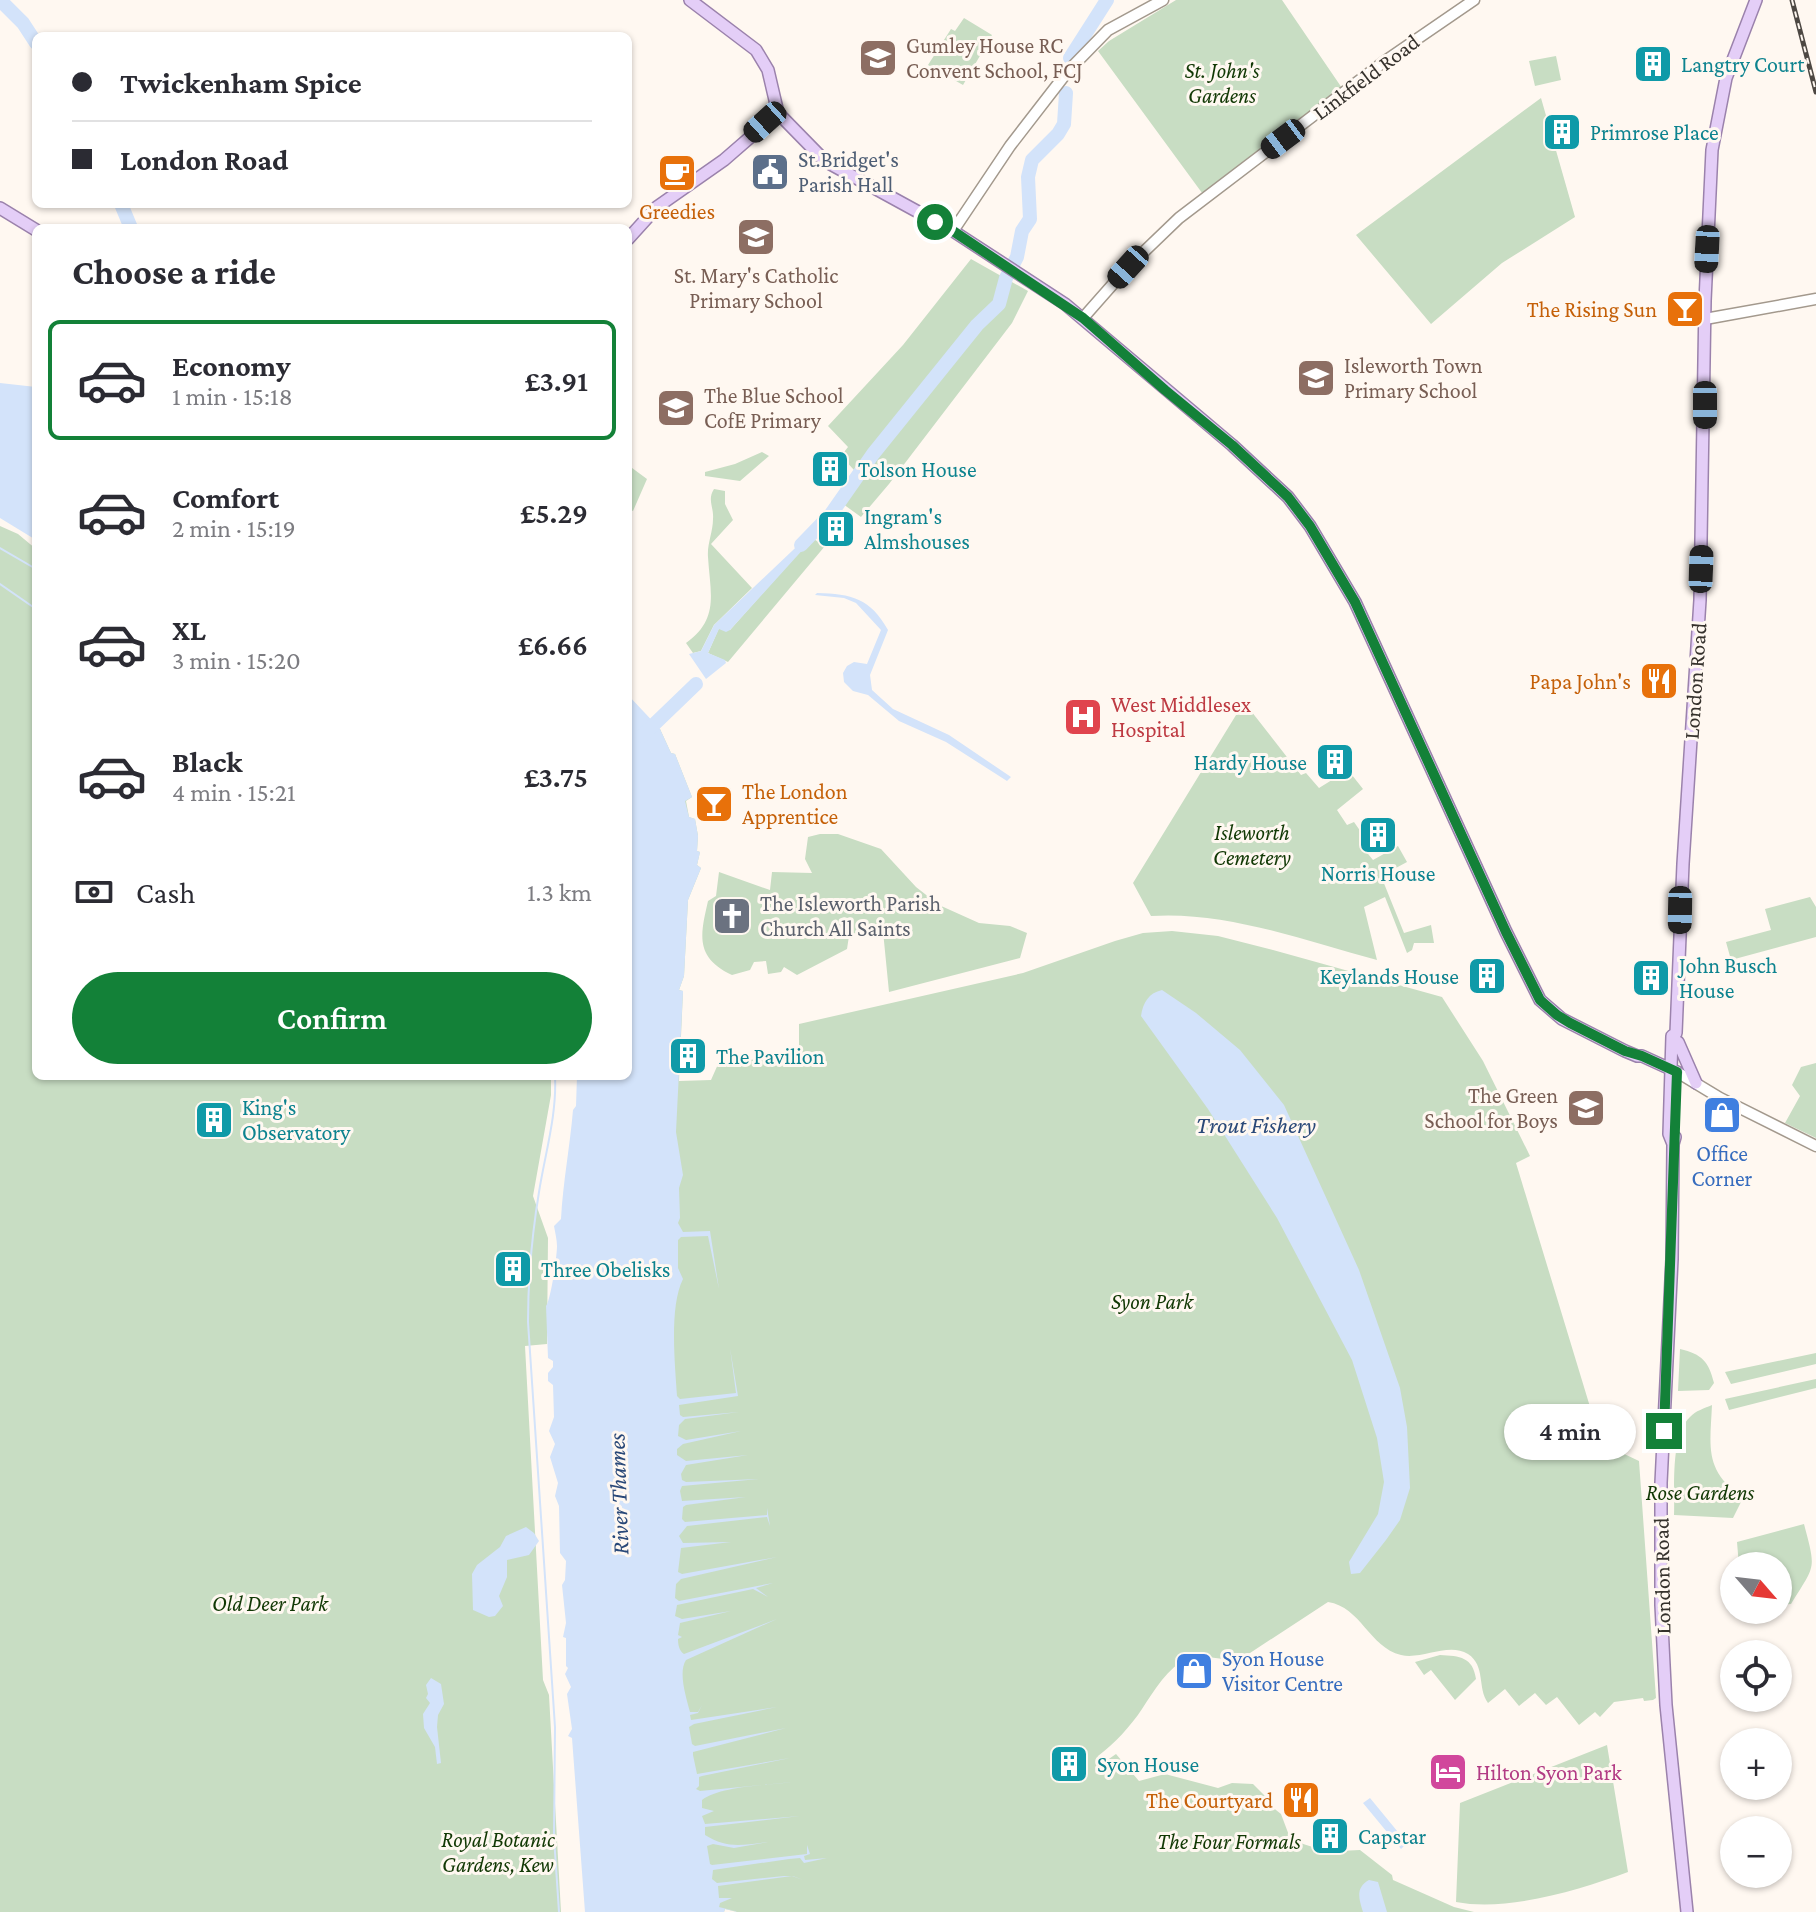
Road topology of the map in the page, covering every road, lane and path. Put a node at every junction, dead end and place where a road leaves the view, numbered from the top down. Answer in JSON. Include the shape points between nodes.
{"nodes":[{"id":1,"x":690,"y":0,"type":"edge"},
{"id":2,"x":1163,"y":0,"type":"edge"},
{"id":3,"x":1474,"y":0,"type":"edge"},
{"id":4,"x":1756,"y":0,"type":"edge"},
{"id":5,"x":778,"y":113,"type":"junction"},
{"id":6,"x":0,"y":208,"type":"edge"},
{"id":7,"x":32,"y":228,"type":"edge"},
{"id":8,"x":953,"y":231,"type":"junction"},
{"id":9,"x":632,"y":235,"type":"edge"},
{"id":10,"x":1816,"y":299,"type":"edge"},
{"id":11,"x":1083,"y":318,"type":"junction"},
{"id":12,"x":1705,"y":319,"type":"junction"},
{"id":13,"x":1675,"y":1040,"type":"junction"},
{"id":14,"x":1641,"y":1057,"type":"junction"},
{"id":15,"x":1674,"y":1075,"type":"junction"},
{"id":16,"x":1700,"y":1086,"type":"junction"},
{"id":17,"x":1816,"y":1146,"type":"edge"},
{"id":18,"x":1687,"y":1912,"type":"edge"}],
"edges":[{"from":1,"to":5,"type":"main road","via":[[756,50],[768,70]]},
{"from":2,"to":8,"type":"street","via":[[1108,30],[1068,71]]},
{"from":3,"to":11,"type":"street","name":"Linkfield Road","via":[[1179,218]]},
{"from":4,"to":12,"type":"main road","name":"London Road","via":[[1733,55],[1714,128]]},
{"from":5,"to":8,"type":"main road","via":[[828,163]]},
{"from":5,"to":9,"type":"main road","via":[[657,207]]},
{"from":6,"to":7,"type":"main road"},
{"from":8,"to":11,"type":"main road"},
{"from":10,"to":12,"type":"street"},
{"from":11,"to":14,"type":"main road","via":[[1267,476],[1306,519],[1355,602],[1540,1000],[1562,1019]]},
{"from":12,"to":13,"type":"main road","name":"London Road","via":[[1700,600]]},
{"from":13,"to":14,"type":"main road"},
{"from":13,"to":15,"type":"main road","name":"London Road"},
{"from":13,"to":16,"type":"main road"},
{"from":14,"to":15,"type":"main road"},
{"from":15,"to":16,"type":"street"},
{"from":15,"to":18,"type":"main road","name":"London Road","via":[[1661,1616]]},
{"from":16,"to":17,"type":"street"}]}
